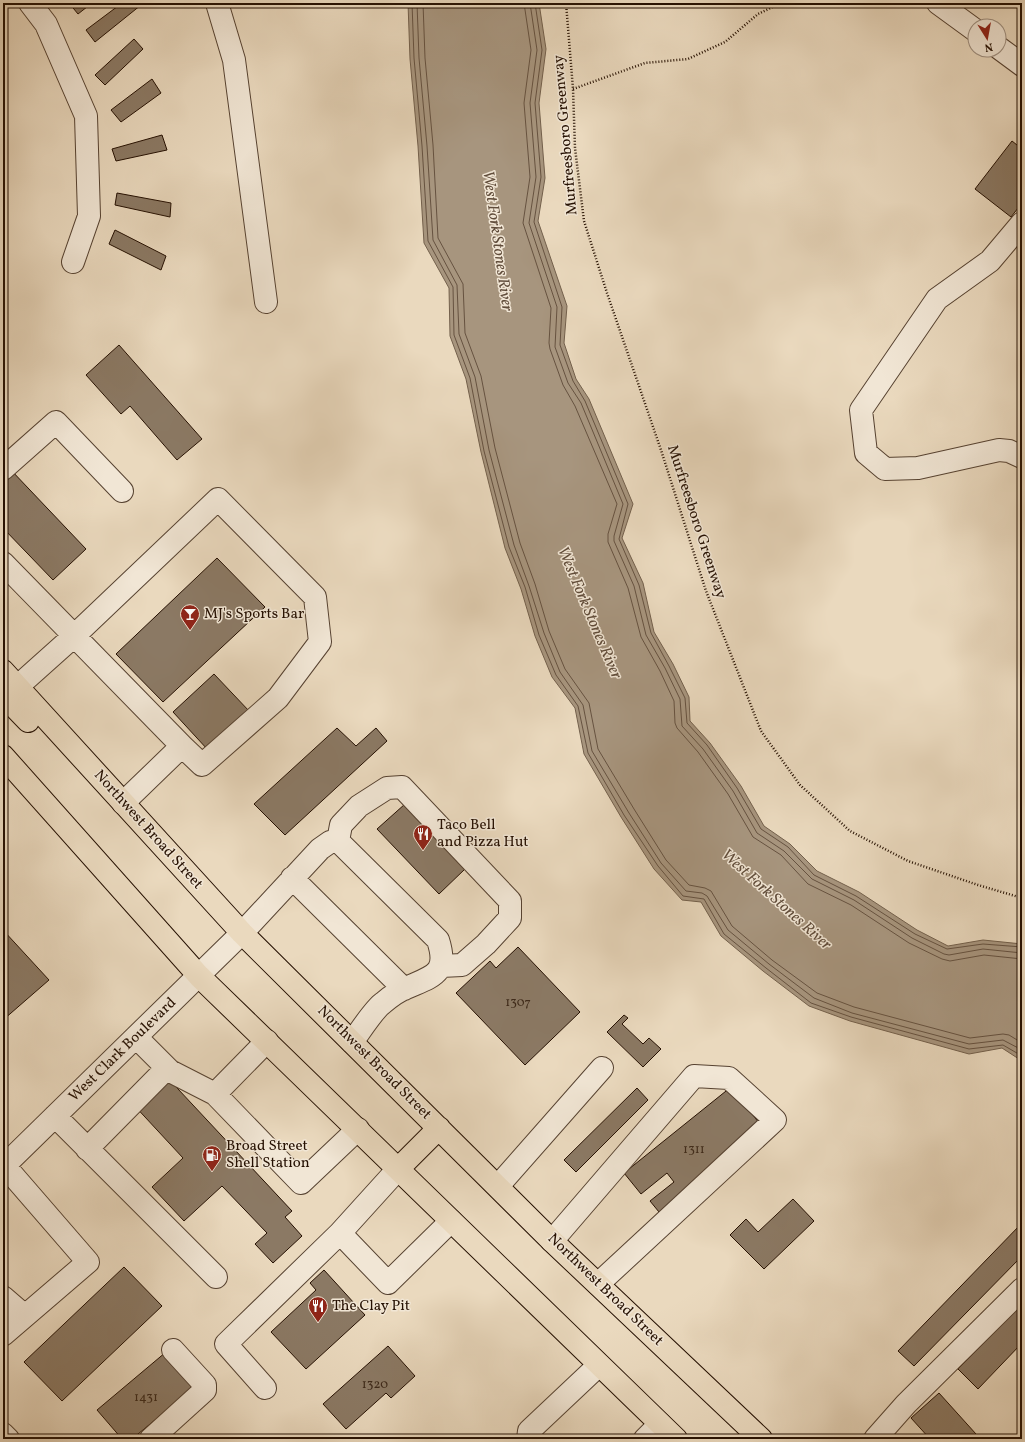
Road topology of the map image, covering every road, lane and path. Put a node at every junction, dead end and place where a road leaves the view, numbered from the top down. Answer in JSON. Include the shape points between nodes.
{"nodes":[{"id":1,"x":30,"y":3,"type":"edge"},
{"id":2,"x":217,"y":3,"type":"edge"},
{"id":3,"x":566,"y":3,"type":"edge"},
{"id":4,"x":781,"y":3,"type":"edge"},
{"id":5,"x":938,"y":3,"type":"edge"},
{"id":6,"x":967,"y":24,"type":"edge"},
{"id":7,"x":1007,"y":54,"type":"edge"},
{"id":8,"x":1022,"y":65,"type":"edge"},
{"id":9,"x":573,"y":89,"type":"junction"},
{"id":10,"x":1022,"y":223,"type":"edge"},
{"id":11,"x":74,"y":262,"type":"dead end"},
{"id":12,"x":266,"y":302,"type":"dead end"},
{"id":13,"x":1022,"y":457,"type":"edge"},
{"id":14,"x":3,"y":469,"type":"edge"},
{"id":15,"x":122,"y":491,"type":"dead end"},
{"id":16,"x":3,"y":563,"type":"edge"},
{"id":17,"x":74,"y":636,"type":"junction"},
{"id":18,"x":3,"y":671,"type":"edge"},
{"id":19,"x":10,"y":691,"type":"edge"},
{"id":20,"x":182,"y":746,"type":"junction"},
{"id":21,"x":3,"y":756,"type":"edge"},
{"id":22,"x":123,"y":803,"type":"junction"},
{"id":23,"x":338,"y":841,"type":"junction"},
{"id":24,"x":292,"y":878,"type":"junction"},
{"id":25,"x":1022,"y":898,"type":"edge"},
{"id":26,"x":242,"y":933,"type":"junction"},
{"id":27,"x":441,"y":966,"type":"junction"},
{"id":28,"x":199,"y":976,"type":"junction"},
{"id":29,"x":404,"y":989,"type":"junction"},
{"id":30,"x":136,"y":1037,"type":"junction"},
{"id":31,"x":267,"y":1041,"type":"junction"},
{"id":32,"x":352,"y":1042,"type":"junction"},
{"id":33,"x":167,"y":1068,"type":"junction"},
{"id":34,"x":602,"y":1068,"type":"dead end"},
{"id":35,"x":215,"y":1094,"type":"junction"},
{"id":36,"x":55,"y":1116,"type":"junction"},
{"id":37,"x":439,"y":1128,"type":"junction"},
{"id":38,"x":358,"y":1130,"type":"junction"},
{"id":39,"x":88,"y":1149,"type":"junction"},
{"id":40,"x":4,"y":1166,"type":"edge"},
{"id":41,"x":398,"y":1169,"type":"junction"},
{"id":42,"x":498,"y":1186,"type":"junction"},
{"id":43,"x":451,"y":1220,"type":"junction"},
{"id":44,"x":340,"y":1233,"type":"junction"},
{"id":45,"x":552,"y":1241,"type":"junction"},
{"id":46,"x":216,"y":1277,"type":"dead end"},
{"id":47,"x":598,"y":1284,"type":"junction"},
{"id":48,"x":1022,"y":1289,"type":"edge"},
{"id":49,"x":3,"y":1297,"type":"edge"},
{"id":50,"x":25,"y":1316,"type":"junction"},
{"id":51,"x":3,"y":1335,"type":"edge"},
{"id":52,"x":174,"y":1350,"type":"dead end"},
{"id":53,"x":599,"y":1365,"type":"junction"},
{"id":54,"x":265,"y":1388,"type":"dead end"},
{"id":55,"x":660,"y":1424,"type":"junction"},
{"id":56,"x":3,"y":1434,"type":"edge"},
{"id":57,"x":531,"y":1436,"type":"edge"},
{"id":58,"x":8,"y":1439,"type":"edge"},
{"id":59,"x":151,"y":1439,"type":"edge"},
{"id":60,"x":645,"y":1439,"type":"edge"},
{"id":61,"x":676,"y":1439,"type":"edge"},
{"id":62,"x":761,"y":1439,"type":"edge"},
{"id":63,"x":875,"y":1439,"type":"edge"}],
"edges":[{"from":1,"to":11,"type":"street","via":[[46,24],[86,116],[89,216]]},
{"from":2,"to":12,"type":"street","via":[[234,60]]},
{"from":3,"to":9,"type":"path","name":"Murfreesboro Greenway"},
{"from":4,"to":9,"type":"path","via":[[758,14],[725,42],[688,59],[645,63]]},
{"from":5,"to":6,"type":"street"},
{"from":7,"to":8,"type":"street"},
{"from":9,"to":25,"type":"path","name":"Murfreesboro Greenway","via":[[575,148],[584,221],[706,591],[761,731],[800,785],[850,831],[908,861]]},
{"from":10,"to":13,"type":"street","via":[[990,261],[937,299],[861,410],[866,453],[885,469],[918,468],[1000,450]]},
{"from":14,"to":15,"type":"street","via":[[56,422]]},
{"from":16,"to":17,"type":"street"},
{"from":17,"to":19,"type":"street"},
{"from":17,"to":20,"type":"street"},
{"from":17,"to":20,"type":"street","via":[[218,498],[315,597],[320,642],[278,698],[202,765]]},
{"from":18,"to":19,"type":"main road"},
{"from":19,"to":22,"type":"main road","via":[[15,707],[75,773],[96,793]]},
{"from":20,"to":22,"type":"street"},
{"from":21,"to":28,"type":"main road"},
{"from":22,"to":26,"type":"main road","name":"Northwest Broad Street"},
{"from":23,"to":24,"type":"street","name":"West Clark Boulevard","via":[[320,848]]},
{"from":23,"to":27,"type":"street","via":[[438,940],[443,954]]},
{"from":23,"to":27,"type":"street","via":[[341,825],[359,806],[387,788],[402,787],[510,902],[510,918],[486,944],[462,965]]},
{"from":24,"to":26,"type":"street","name":"West Clark Boulevard"},
{"from":24,"to":29,"type":"street"},
{"from":26,"to":28,"type":"street","name":"West Clark Boulevard"},
{"from":26,"to":32,"type":"main road","name":"Northwest Broad Street"},
{"from":27,"to":29,"type":"street","via":[[431,978]]},
{"from":28,"to":30,"type":"street","name":"West Clark Boulevard"},
{"from":28,"to":31,"type":"main road"},
{"from":29,"to":32,"type":"street","via":[[381,1004]]},
{"from":30,"to":33,"type":"street"},
{"from":30,"to":36,"type":"street","name":"West Clark Boulevard"},
{"from":31,"to":35,"type":"street"},
{"from":31,"to":38,"type":"main road"},
{"from":32,"to":37,"type":"main road","name":"Northwest Broad Street"},
{"from":33,"to":35,"type":"street"},
{"from":33,"to":39,"type":"street"},
{"from":34,"to":42,"type":"street"},
{"from":35,"to":38,"type":"street","via":[[301,1183]]},
{"from":36,"to":39,"type":"street"},
{"from":36,"to":40,"type":"street","name":"West Clark Boulevard"},
{"from":37,"to":41,"type":"main road"},
{"from":37,"to":42,"type":"main road","name":"Northwest Broad Street"},
{"from":38,"to":41,"type":"main road"},
{"from":39,"to":46,"type":"street"},
{"from":40,"to":50,"type":"street","via":[[88,1262]]},
{"from":41,"to":43,"type":"main road"},
{"from":41,"to":44,"type":"street"},
{"from":42,"to":45,"type":"main road","name":"Northwest Broad Street"},
{"from":43,"to":44,"type":"street","via":[[388,1283]]},
{"from":43,"to":53,"type":"main road"},
{"from":44,"to":54,"type":"street","via":[[226,1344]]},
{"from":45,"to":47,"type":"main road","name":"Northwest Broad Street"},
{"from":45,"to":47,"type":"street","via":[[694,1076],[729,1078],[775,1120]]},
{"from":47,"to":62,"type":"main road","name":"Northwest Broad Street"},
{"from":48,"to":63,"type":"street","via":[[906,1404]]},
{"from":49,"to":50,"type":"street"},
{"from":50,"to":51,"type":"street"},
{"from":52,"to":59,"type":"street","via":[[204,1385],[205,1390]]},
{"from":53,"to":55,"type":"main road"},
{"from":53,"to":57,"type":"street"},
{"from":55,"to":60,"type":"street"},
{"from":55,"to":61,"type":"main road"},
{"from":56,"to":58,"type":"street"}]}
